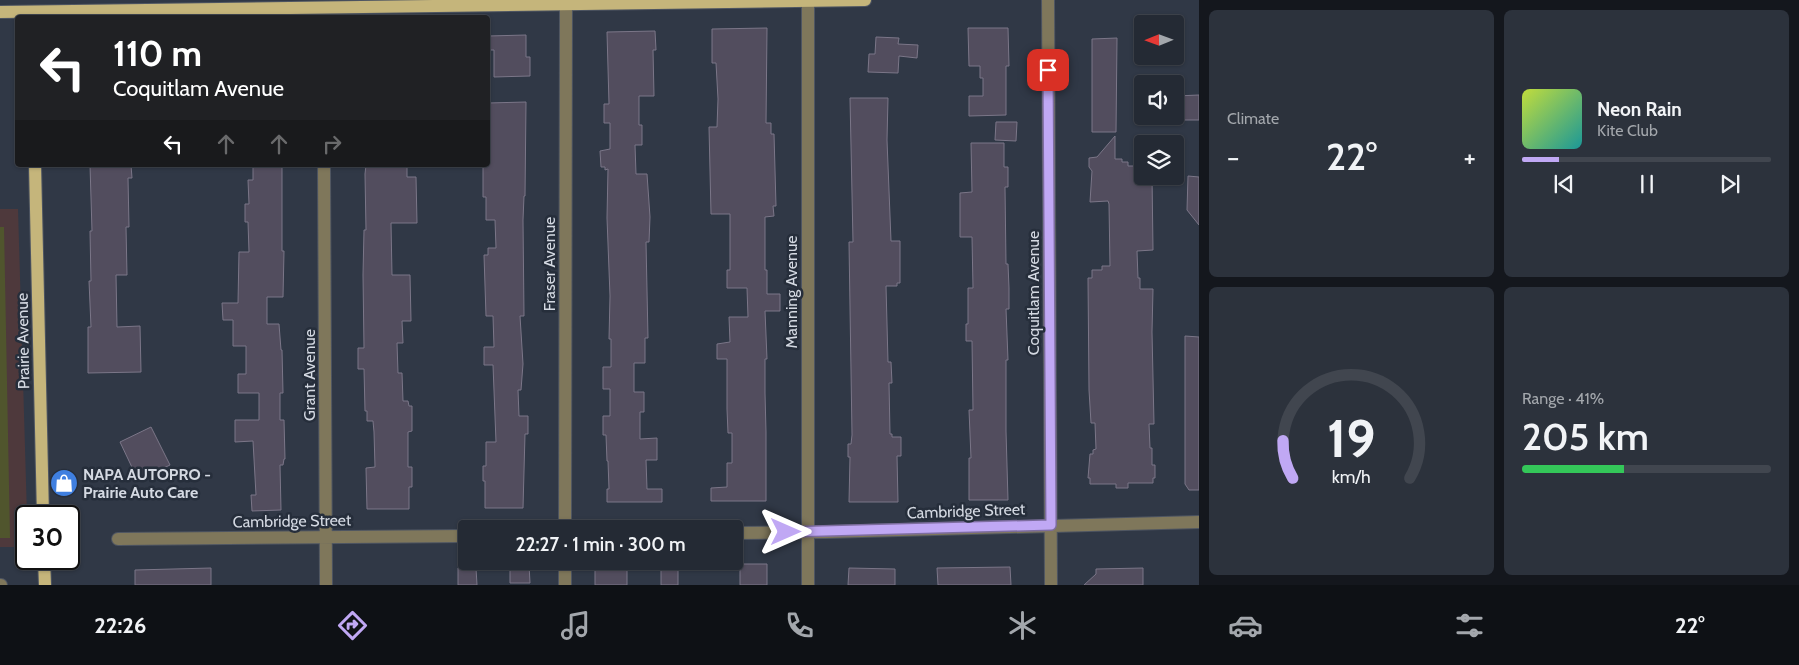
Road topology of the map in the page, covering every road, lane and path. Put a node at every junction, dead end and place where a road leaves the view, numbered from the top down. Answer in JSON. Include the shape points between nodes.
{"nodes":[{"id":1,"x":808,"y":0,"type":"edge"},
{"id":2,"x":865,"y":0,"type":"edge"},
{"id":3,"x":1048,"y":0,"type":"edge"},
{"id":4,"x":566,"y":2,"type":"edge"},
{"id":5,"x":31,"y":10,"type":"edge"},
{"id":6,"x":0,"y":12,"type":"edge"},
{"id":7,"x":324,"y":13,"type":"edge"},
{"id":8,"x":35,"y":167,"type":"edge"},
{"id":9,"x":324,"y":167,"type":"edge"},
{"id":10,"x":43,"y":505,"type":"edge"},
{"id":11,"x":565,"y":520,"type":"edge"},
{"id":12,"x":1199,"y":522,"type":"edge"},
{"id":13,"x":1051,"y":525,"type":"junction"},
{"id":14,"x":807,"y":532,"type":"junction"},
{"id":15,"x":743,"y":534,"type":"edge"},
{"id":16,"x":458,"y":536,"type":"edge"},
{"id":17,"x":326,"y":537,"type":"junction"},
{"id":18,"x":118,"y":539,"type":"dead end"},
{"id":19,"x":44,"y":570,"type":"edge"},
{"id":20,"x":565,"y":570,"type":"edge"},
{"id":21,"x":44,"y":585,"type":"edge"},
{"id":22,"x":326,"y":585,"type":"edge"},
{"id":23,"x":565,"y":585,"type":"edge"},
{"id":24,"x":808,"y":585,"type":"edge"},
{"id":25,"x":1051,"y":585,"type":"edge"}],
"edges":[{"from":1,"to":2,"type":"main road"},
{"from":1,"to":4,"type":"main road"},
{"from":1,"to":14,"type":"street","name":"Manning Avenue"},
{"from":3,"to":13,"type":"street","name":"Coquitlam Avenue"},
{"from":4,"to":7,"type":"main road"},
{"from":4,"to":11,"type":"street","name":"Fraser Avenue"},
{"from":5,"to":6,"type":"main road"},
{"from":5,"to":7,"type":"main road"},
{"from":8,"to":10,"type":"main road","name":"Prairie Avenue"},
{"from":9,"to":17,"type":"street","name":"Grant Avenue"},
{"from":12,"to":13,"type":"street","name":"Cambridge Street"},
{"from":13,"to":14,"type":"street","name":"Cambridge Street"},
{"from":13,"to":25,"type":"street","name":"Coquitlam Avenue"},
{"from":14,"to":15,"type":"street","name":"Cambridge Street"},
{"from":14,"to":24,"type":"street","name":"Manning Avenue"},
{"from":16,"to":17,"type":"street","name":"Cambridge Street"},
{"from":17,"to":18,"type":"street","name":"Cambridge Street"},
{"from":17,"to":22,"type":"street","name":"Grant Avenue"},
{"from":19,"to":21,"type":"main road"},
{"from":20,"to":23,"type":"street"}]}
